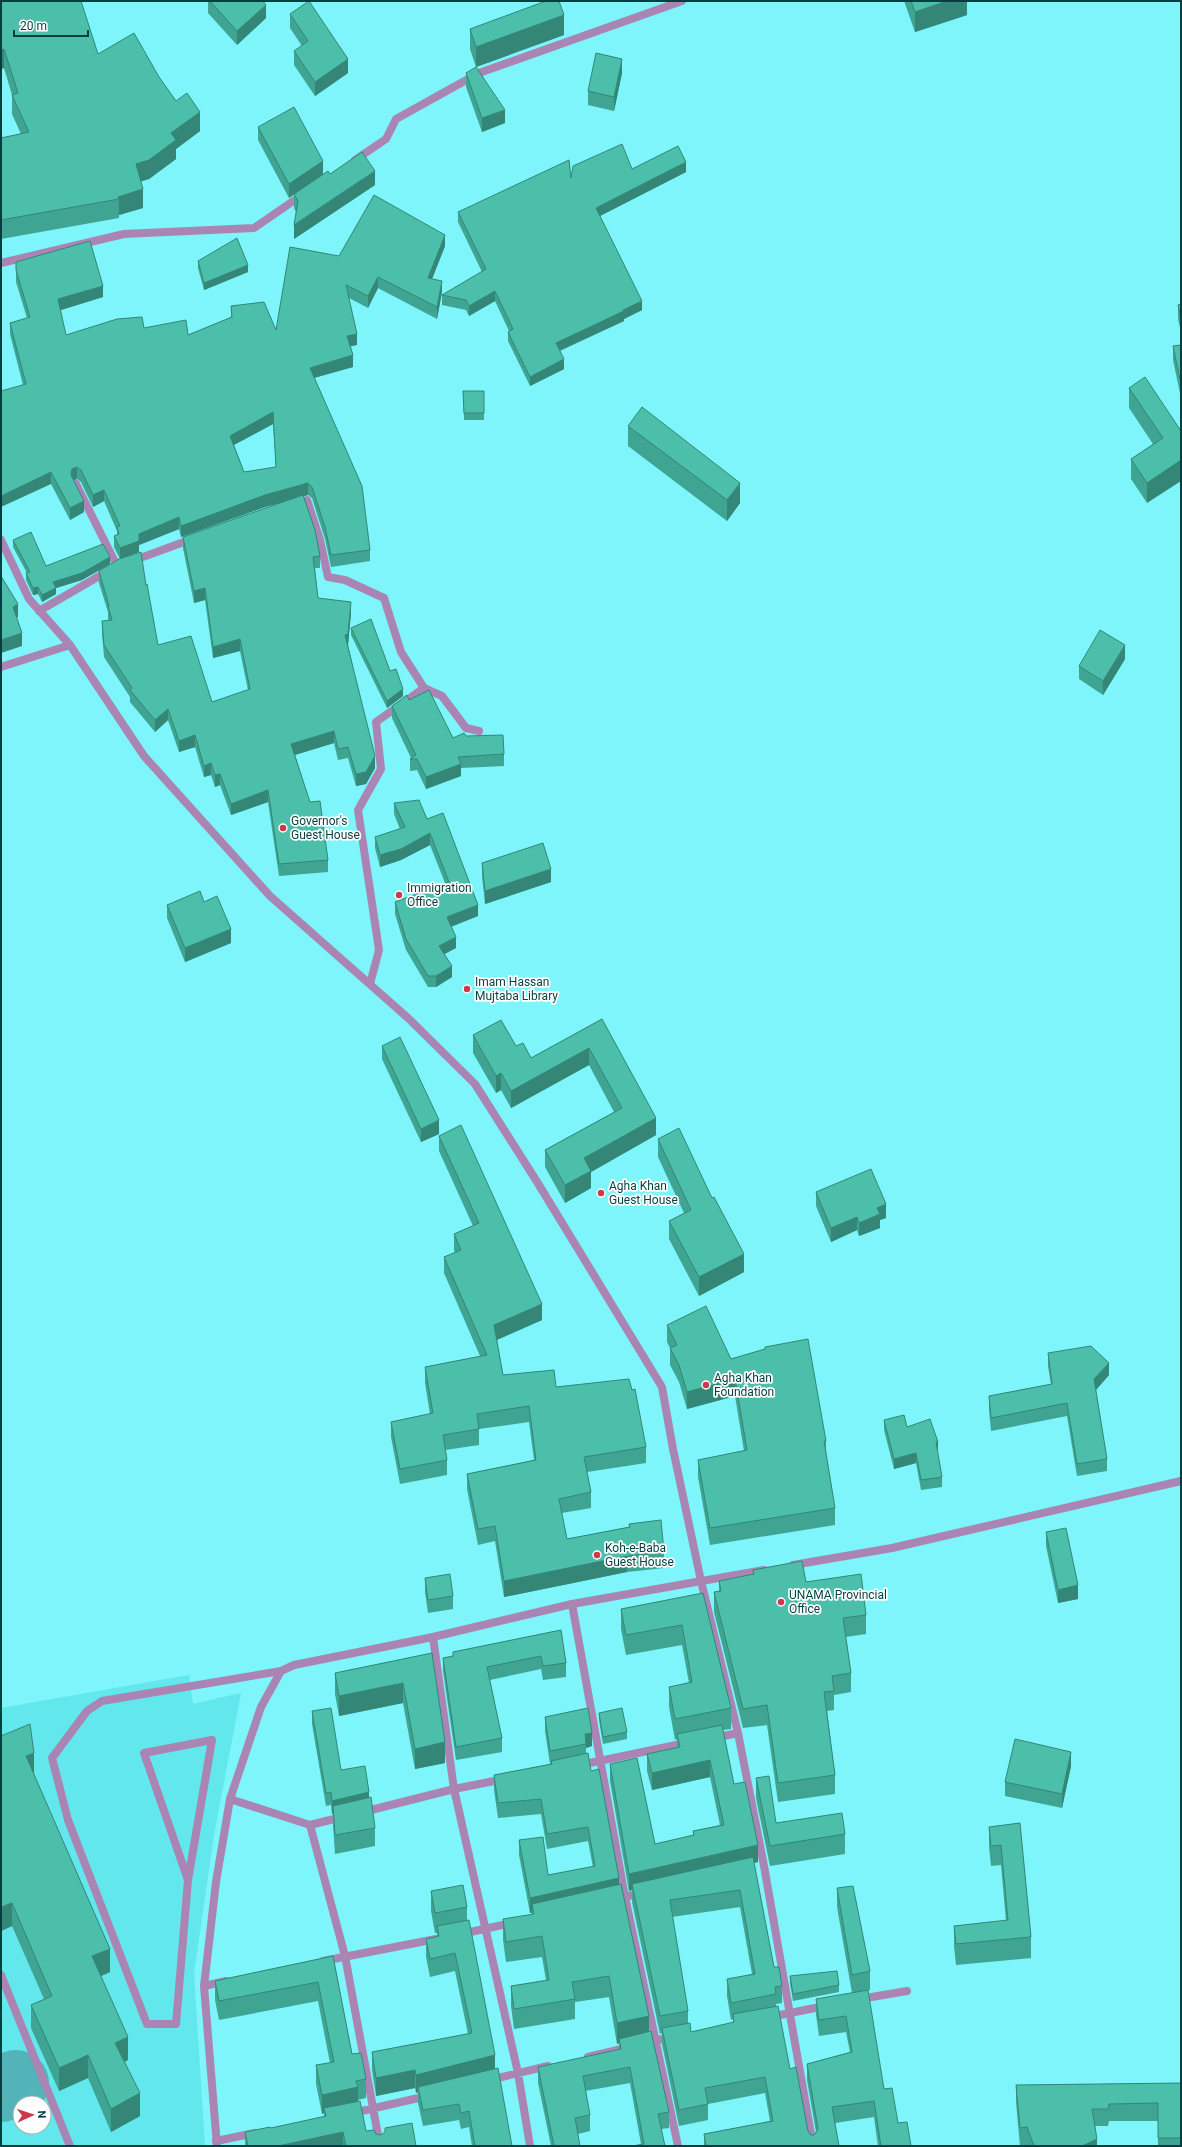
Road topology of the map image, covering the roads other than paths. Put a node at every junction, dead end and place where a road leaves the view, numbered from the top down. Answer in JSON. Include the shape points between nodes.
{"nodes":[{"id":1,"x":682,"y":1,"type":"edge"},
{"id":2,"x":347,"y":165,"type":"edge"},
{"id":3,"x":307,"y":192,"type":"edge"},
{"id":4,"x":1,"y":263,"type":"edge"},
{"id":5,"x":76,"y":484,"type":"edge"},
{"id":6,"x":287,"y":506,"type":"edge"},
{"id":7,"x":200,"y":536,"type":"edge"},
{"id":8,"x":1,"y":540,"type":"edge"},
{"id":9,"x":117,"y":566,"type":"junction"},
{"id":10,"x":39,"y":611,"type":"junction"},
{"id":11,"x":70,"y":645,"type":"junction"},
{"id":12,"x":1,"y":667,"type":"edge"},
{"id":13,"x":424,"y":688,"type":"junction"},
{"id":14,"x":479,"y":732,"type":"dead end"},
{"id":15,"x":370,"y":984,"type":"junction"},
{"id":16,"x":1181,"y":1481,"type":"edge"},
{"id":17,"x":785,"y":1566,"type":"edge"},
{"id":18,"x":770,"y":1569,"type":"edge"},
{"id":19,"x":701,"y":1581,"type":"junction"},
{"id":20,"x":572,"y":1604,"type":"junction"},
{"id":21,"x":433,"y":1637,"type":"junction"},
{"id":22,"x":282,"y":1671,"type":"junction"},
{"id":23,"x":738,"y":1733,"type":"junction"},
{"id":24,"x":708,"y":1739,"type":"edge"},
{"id":25,"x":692,"y":1742,"type":"edge"},
{"id":26,"x":601,"y":1760,"type":"junction"},
{"id":27,"x":570,"y":1766,"type":"edge"},
{"id":28,"x":516,"y":1777,"type":"edge"},
{"id":29,"x":454,"y":1789,"type":"junction"},
{"id":30,"x":230,"y":1800,"type":"junction"},
{"id":31,"x":310,"y":1825,"type":"junction"},
{"id":32,"x":188,"y":1880,"type":"junction"},
{"id":33,"x":648,"y":1892,"type":"edge"},
{"id":34,"x":625,"y":1897,"type":"junction"},
{"id":35,"x":602,"y":1902,"type":"edge"},
{"id":36,"x":524,"y":1920,"type":"edge"},
{"id":37,"x":485,"y":1929,"type":"junction"},
{"id":38,"x":345,"y":1956,"type":"junction"},
{"id":39,"x":313,"y":1963,"type":"edge"},
{"id":40,"x":1,"y":1975,"type":"edge"},
{"id":41,"x":235,"y":1979,"type":"edge"},
{"id":42,"x":204,"y":1986,"type":"junction"},
{"id":43,"x":907,"y":1991,"type":"dead end"},
{"id":44,"x":852,"y":2001,"type":"edge"},
{"id":45,"x":837,"y":2004,"type":"edge"},
{"id":46,"x":790,"y":2012,"type":"junction"},
{"id":47,"x":761,"y":2018,"type":"edge"},
{"id":48,"x":678,"y":2036,"type":"edge"},
{"id":49,"x":656,"y":2040,"type":"junction"},
{"id":50,"x":579,"y":2059,"type":"edge"},
{"id":51,"x":556,"y":2064,"type":"edge"},
{"id":52,"x":518,"y":2073,"type":"junction"},
{"id":53,"x":480,"y":2083,"type":"edge"},
{"id":54,"x":434,"y":2094,"type":"edge"},
{"id":55,"x":372,"y":2109,"type":"junction"},
{"id":56,"x":341,"y":2115,"type":"edge"},
{"id":57,"x":263,"y":2131,"type":"edge"},
{"id":58,"x":217,"y":2143,"type":"edge"},
{"id":59,"x":70,"y":2146,"type":"edge"},
{"id":60,"x":380,"y":2146,"type":"edge"},
{"id":61,"x":530,"y":2146,"type":"edge"},
{"id":62,"x":678,"y":2146,"type":"edge"},
{"id":63,"x":813,"y":2146,"type":"edge"}],
"edges":[{"from":1,"to":2,"type":"street","via":[[479,74],[396,119],[386,139]]},
{"from":3,"to":4,"type":"street","via":[[254,228],[124,234]]},
{"from":5,"to":9,"type":"street"},
{"from":6,"to":13,"type":"street","via":[[307,500],[320,540],[328,577],[345,580],[384,598],[401,652]]},
{"from":7,"to":9,"type":"street"},
{"from":8,"to":10,"type":"street","via":[[29,599]]},
{"from":9,"to":10,"type":"street"},
{"from":10,"to":11,"type":"street"},
{"from":11,"to":12,"type":"street"},
{"from":11,"to":15,"type":"street","via":[[144,756],[270,896]]},
{"from":13,"to":14,"type":"street","via":[[442,696],[466,728]]},
{"from":13,"to":15,"type":"street","via":[[376,722],[381,769],[358,810],[380,950]]},
{"from":15,"to":19,"type":"street","via":[[475,1084],[662,1387]]},
{"from":16,"to":17,"type":"street","via":[[892,1548]]},
{"from":18,"to":19,"type":"street"},
{"from":19,"to":20,"type":"street"},
{"from":19,"to":23,"type":"street"},
{"from":20,"to":21,"type":"street"},
{"from":20,"to":26,"type":"street"},
{"from":21,"to":22,"type":"street","via":[[294,1665]]},
{"from":21,"to":29,"type":"street"},
{"from":22,"to":30,"type":"street","via":[[261,1708]]},
{"from":22,"to":32,"type":"street","via":[[102,1701],[87,1710],[52,1758],[68,1820],[148,2024],[176,2024]]},
{"from":23,"to":24,"type":"street"},
{"from":23,"to":46,"type":"street"},
{"from":25,"to":26,"type":"street"},
{"from":26,"to":27,"type":"street"},
{"from":26,"to":34,"type":"street"},
{"from":28,"to":29,"type":"street"},
{"from":29,"to":31,"type":"street"},
{"from":29,"to":37,"type":"street"},
{"from":30,"to":31,"type":"street"},
{"from":30,"to":42,"type":"street","via":[[216,1882]]},
{"from":31,"to":38,"type":"street"},
{"from":32,"to":32,"type":"street","via":[[144,1753],[212,1740],[194,1841]]},
{"from":33,"to":34,"type":"street"},
{"from":34,"to":35,"type":"street"},
{"from":34,"to":49,"type":"street"},
{"from":36,"to":37,"type":"street"},
{"from":37,"to":38,"type":"street"},
{"from":37,"to":52,"type":"street"},
{"from":38,"to":39,"type":"street"},
{"from":38,"to":55,"type":"street"},
{"from":40,"to":59,"type":"street"},
{"from":41,"to":42,"type":"street"},
{"from":42,"to":58,"type":"street"},
{"from":43,"to":44,"type":"street"},
{"from":45,"to":46,"type":"street"},
{"from":46,"to":47,"type":"street"},
{"from":46,"to":63,"type":"street"},
{"from":48,"to":49,"type":"street"},
{"from":49,"to":50,"type":"street"},
{"from":49,"to":62,"type":"street"},
{"from":51,"to":52,"type":"street"},
{"from":52,"to":53,"type":"street"},
{"from":52,"to":61,"type":"street"},
{"from":54,"to":55,"type":"street"},
{"from":55,"to":56,"type":"street"},
{"from":55,"to":60,"type":"street"},
{"from":57,"to":58,"type":"street"}]}
